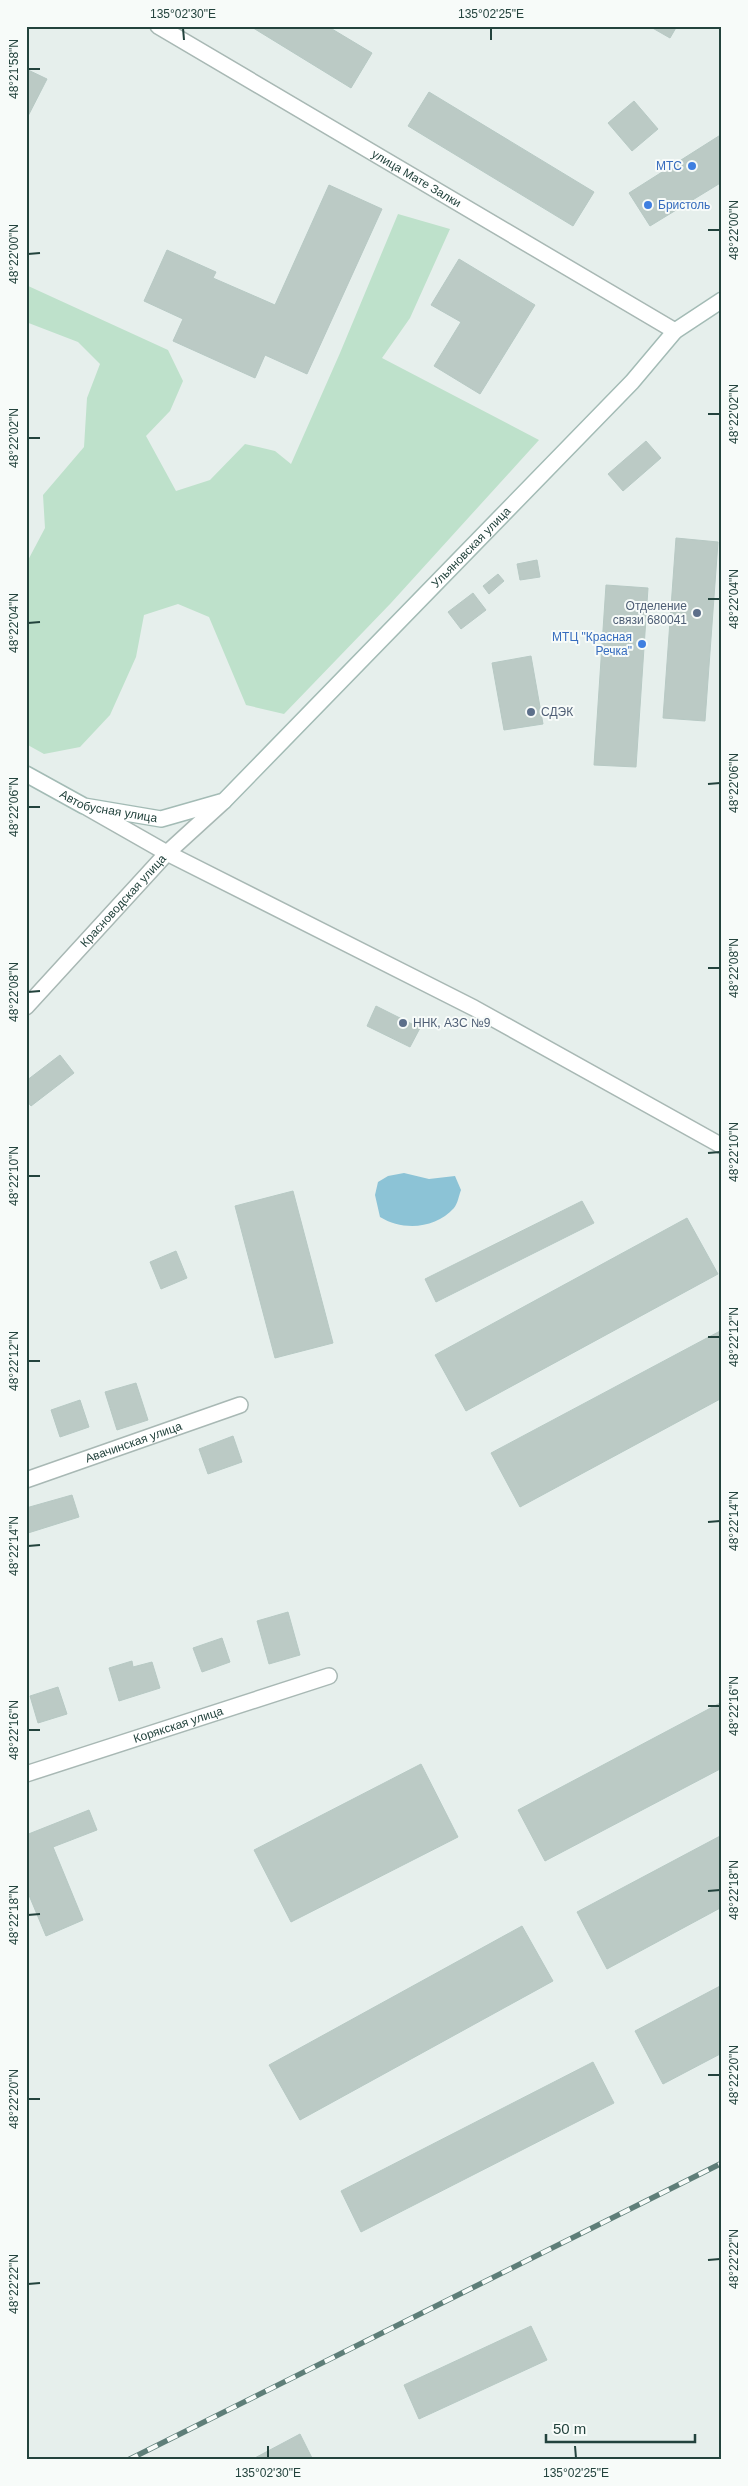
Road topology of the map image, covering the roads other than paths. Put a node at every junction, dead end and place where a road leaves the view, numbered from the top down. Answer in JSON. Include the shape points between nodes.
{"nodes":[{"id":1,"x":158,"y":26,"type":"edge"},
{"id":2,"x":722,"y":300,"type":"edge"},
{"id":3,"x":675,"y":331,"type":"junction"},
{"id":4,"x":26,"y":774,"type":"edge"},
{"id":5,"x":224,"y":801,"type":"junction"},
{"id":6,"x":84,"y":806,"type":"junction"},
{"id":7,"x":167,"y":853,"type":"junction"},
{"id":8,"x":26,"y":1007,"type":"edge"},
{"id":9,"x":722,"y":1146,"type":"edge"},
{"id":10,"x":240,"y":1405,"type":"dead end"},
{"id":11,"x":26,"y":1480,"type":"edge"},
{"id":12,"x":329,"y":1676,"type":"dead end"},
{"id":13,"x":26,"y":1774,"type":"edge"}],
"edges":[{"from":1,"to":3,"type":"street","name":"улица Мате Залки"},
{"from":2,"to":3,"type":"street","name":"Ульяновская улица"},
{"from":3,"to":5,"type":"street","name":"Ульяновская улица","via":[[632,382]]},
{"from":4,"to":6,"type":"street","name":"Автобусная улица"},
{"from":5,"to":6,"type":"street","name":"Автобусная улица","via":[[161,819]]},
{"from":5,"to":7,"type":"street","name":"Красноводская улица"},
{"from":6,"to":7,"type":"street"},
{"from":7,"to":8,"type":"street","name":"Красноводская улица"},
{"from":7,"to":9,"type":"street","via":[[474,1008]]},
{"from":10,"to":11,"type":"street","name":"Авачинская улица"},
{"from":12,"to":13,"type":"street","name":"Корякская улица"}]}
